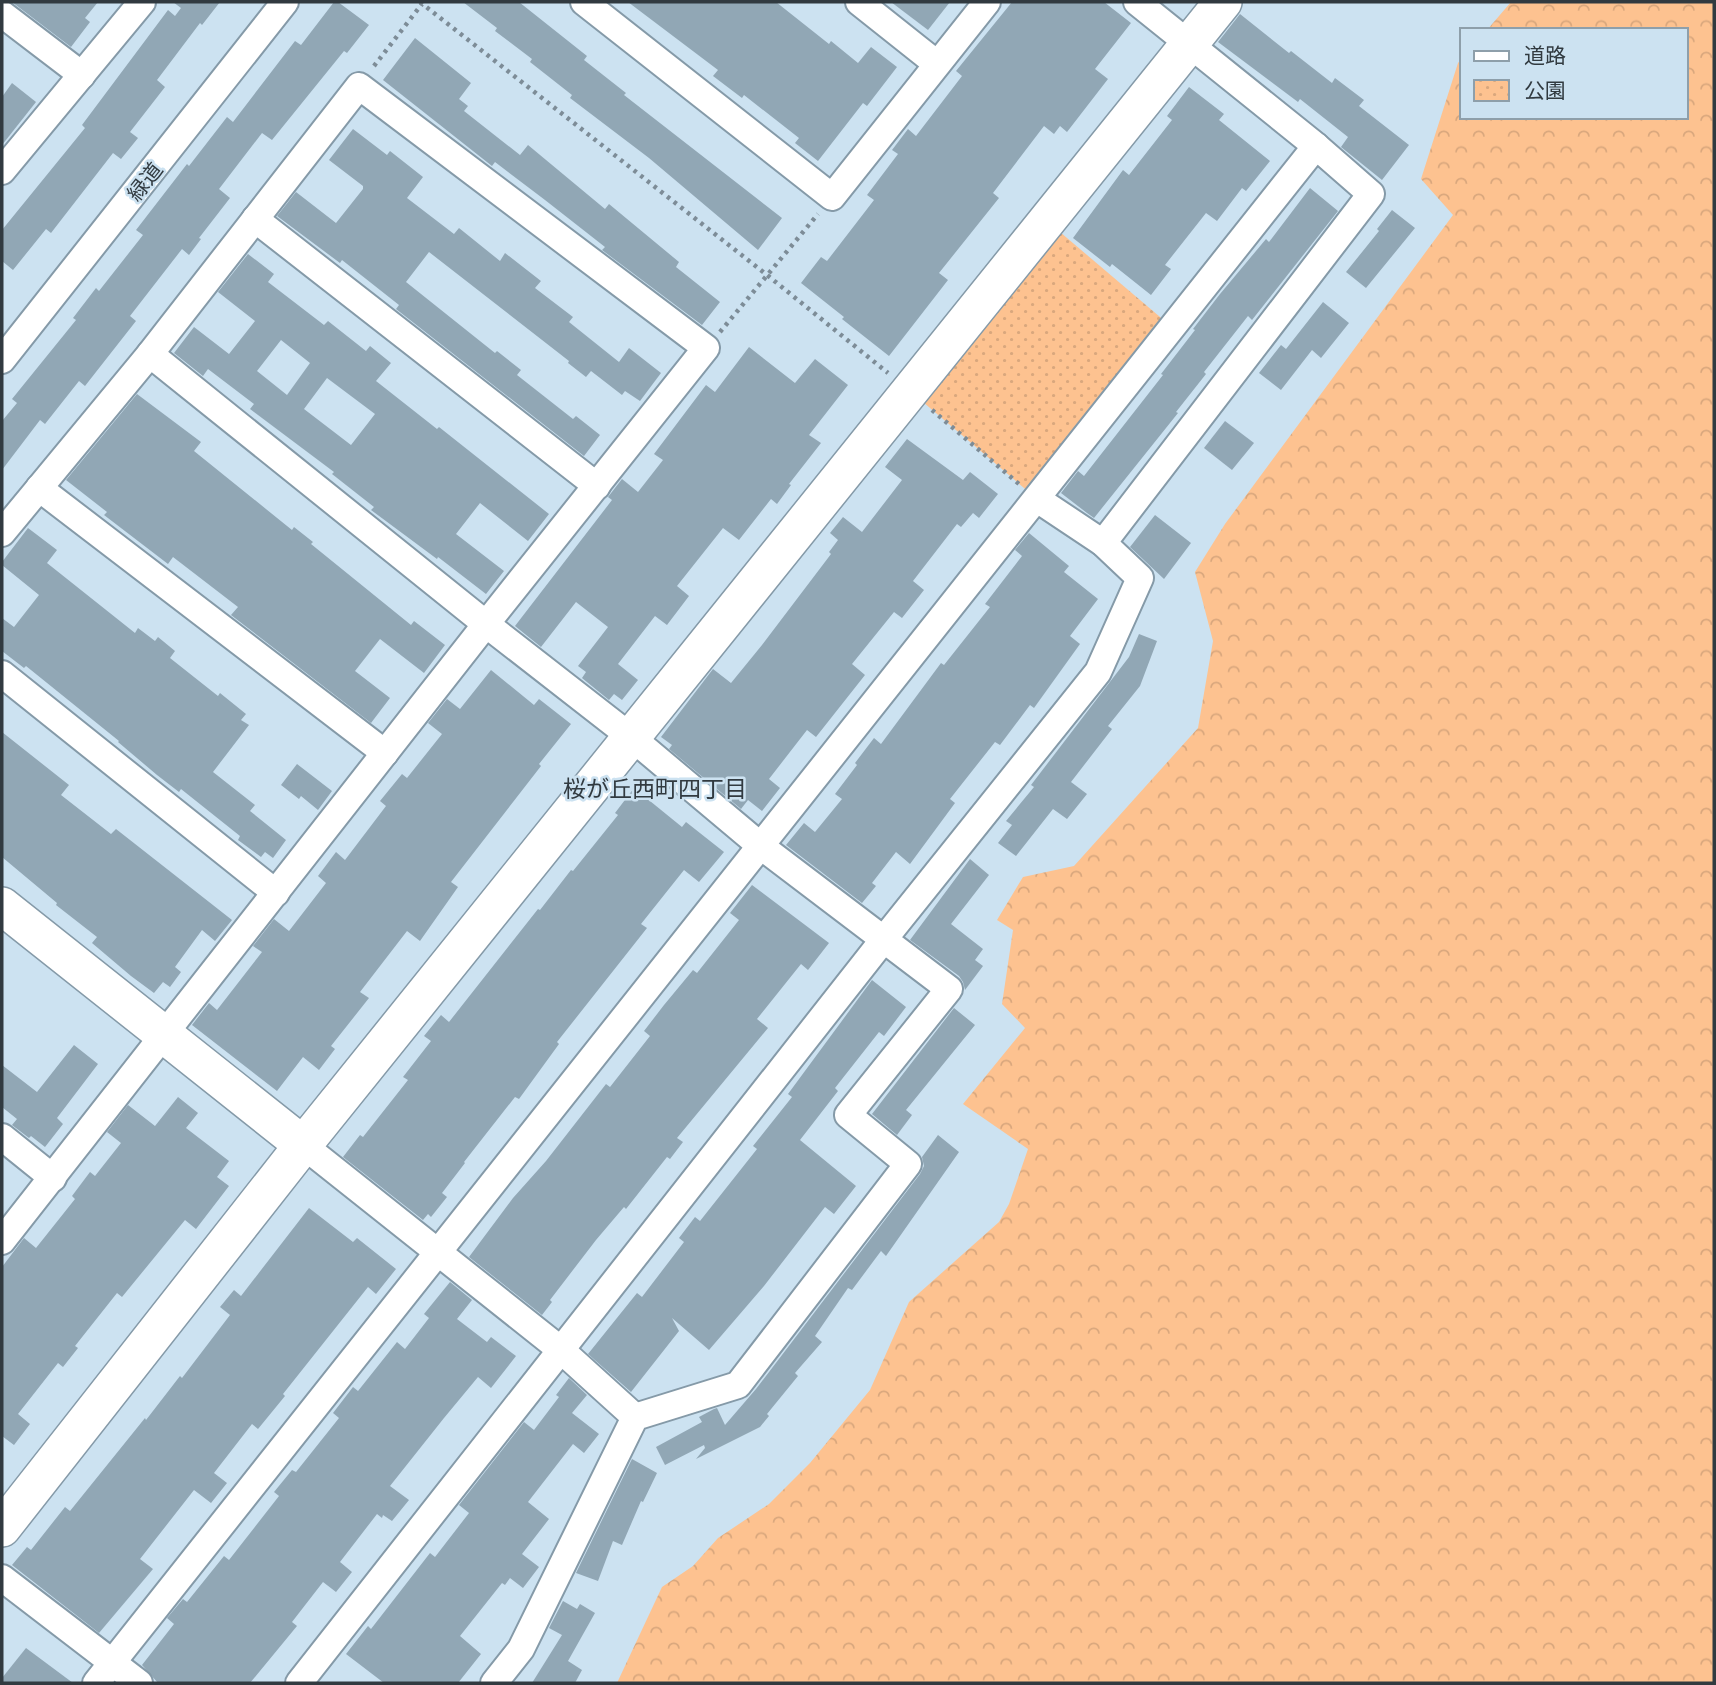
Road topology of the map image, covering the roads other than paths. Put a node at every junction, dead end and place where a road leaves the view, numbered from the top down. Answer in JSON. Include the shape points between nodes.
{"nodes":[{"id":1,"x":142,"y":2,"type":"edge"},
{"id":2,"x":285,"y":2,"type":"edge"},
{"id":3,"x":584,"y":2,"type":"edge"},
{"id":4,"x":859,"y":2,"type":"edge"},
{"id":5,"x":987,"y":2,"type":"edge"},
{"id":6,"x":1137,"y":2,"type":"edge"},
{"id":7,"x":1223,"y":2,"type":"edge"},
{"id":8,"x":2,"y":14,"type":"edge"},
{"id":9,"x":1189,"y":44,"type":"junction"},
{"id":10,"x":937,"y":64,"type":"junction"},
{"id":11,"x":82,"y":75,"type":"junction"},
{"id":12,"x":1316,"y":146,"type":"junction"},
{"id":13,"x":2,"y":171,"type":"edge"},
{"id":14,"x":255,"y":219,"type":"junction"},
{"id":15,"x":150,"y":354,"type":"junction"},
{"id":16,"x":2,"y":360,"type":"edge"},
{"id":17,"x":597,"y":486,"type":"junction"},
{"id":18,"x":39,"y":488,"type":"junction"},
{"id":19,"x":1037,"y":499,"type":"junction"},
{"id":20,"x":2,"y":533,"type":"edge"},
{"id":21,"x":1103,"y":543,"type":"junction"},
{"id":22,"x":486,"y":624,"type":"junction"},
{"id":23,"x":2,"y":674,"type":"edge"},
{"id":24,"x":631,"y":737,"type":"junction"},
{"id":25,"x":385,"y":753,"type":"junction"},
{"id":26,"x":762,"y":847,"type":"junction"},
{"id":27,"x":276,"y":893,"type":"junction"},
{"id":28,"x":2,"y":906,"type":"edge"},
{"id":29,"x":884,"y":939,"type":"junction"},
{"id":30,"x":165,"y":1035,"type":"junction"},
{"id":31,"x":2,"y":1137,"type":"edge"},
{"id":32,"x":303,"y":1145,"type":"junction"},
{"id":33,"x":53,"y":1178,"type":"junction"},
{"id":34,"x":2,"y":1241,"type":"edge"},
{"id":35,"x":438,"y":1253,"type":"junction"},
{"id":36,"x":561,"y":1350,"type":"junction"},
{"id":37,"x":635,"y":1418,"type":"junction"},
{"id":38,"x":2,"y":1528,"type":"edge"},
{"id":39,"x":2,"y":1577,"type":"edge"},
{"id":40,"x":113,"y":1661,"type":"junction"},
{"id":41,"x":96,"y":1683,"type":"edge"},
{"id":42,"x":139,"y":1683,"type":"edge"},
{"id":43,"x":299,"y":1683,"type":"edge"},
{"id":44,"x":494,"y":1683,"type":"edge"}],
"edges":[{"from":1,"to":11,"type":"street"},
{"from":2,"to":16,"type":"street","name":"緑道"},
{"from":3,"to":10,"type":"street","via":[[832,197]]},
{"from":4,"to":10,"type":"street"},
{"from":5,"to":10,"type":"street"},
{"from":6,"to":9,"type":"street"},
{"from":7,"to":9,"type":"street"},
{"from":8,"to":11,"type":"street"},
{"from":9,"to":12,"type":"street"},
{"from":9,"to":24,"type":"street"},
{"from":11,"to":13,"type":"street"},
{"from":12,"to":19,"type":"street"},
{"from":12,"to":21,"type":"street","via":[[1371,194]]},
{"from":14,"to":15,"type":"street"},
{"from":14,"to":17,"type":"street"},
{"from":14,"to":17,"type":"street","via":[[359,86],[706,348]]},
{"from":15,"to":18,"type":"street"},
{"from":15,"to":22,"type":"street"},
{"from":17,"to":22,"type":"street"},
{"from":18,"to":20,"type":"street"},
{"from":18,"to":25,"type":"street"},
{"from":19,"to":21,"type":"street"},
{"from":19,"to":26,"type":"street"},
{"from":21,"to":29,"type":"street","via":[[1140,578],[1098,672]]},
{"from":22,"to":24,"type":"street"},
{"from":22,"to":25,"type":"street"},
{"from":23,"to":27,"type":"street"},
{"from":24,"to":26,"type":"street"},
{"from":24,"to":32,"type":"street"},
{"from":25,"to":27,"type":"street"},
{"from":26,"to":29,"type":"street"},
{"from":26,"to":35,"type":"street"},
{"from":27,"to":30,"type":"street"},
{"from":28,"to":30,"type":"street"},
{"from":29,"to":36,"type":"street"},
{"from":29,"to":37,"type":"street","via":[[949,989],[848,1115],[908,1164],[738,1385]]},
{"from":30,"to":32,"type":"street"},
{"from":30,"to":33,"type":"street"},
{"from":31,"to":33,"type":"street"},
{"from":32,"to":35,"type":"street"},
{"from":32,"to":38,"type":"street"},
{"from":33,"to":34,"type":"street"},
{"from":35,"to":36,"type":"street"},
{"from":35,"to":40,"type":"street"},
{"from":36,"to":37,"type":"street"},
{"from":36,"to":43,"type":"street"},
{"from":37,"to":44,"type":"street","via":[[521,1649]]},
{"from":39,"to":40,"type":"street"},
{"from":40,"to":41,"type":"street"},
{"from":40,"to":42,"type":"street"}]}
